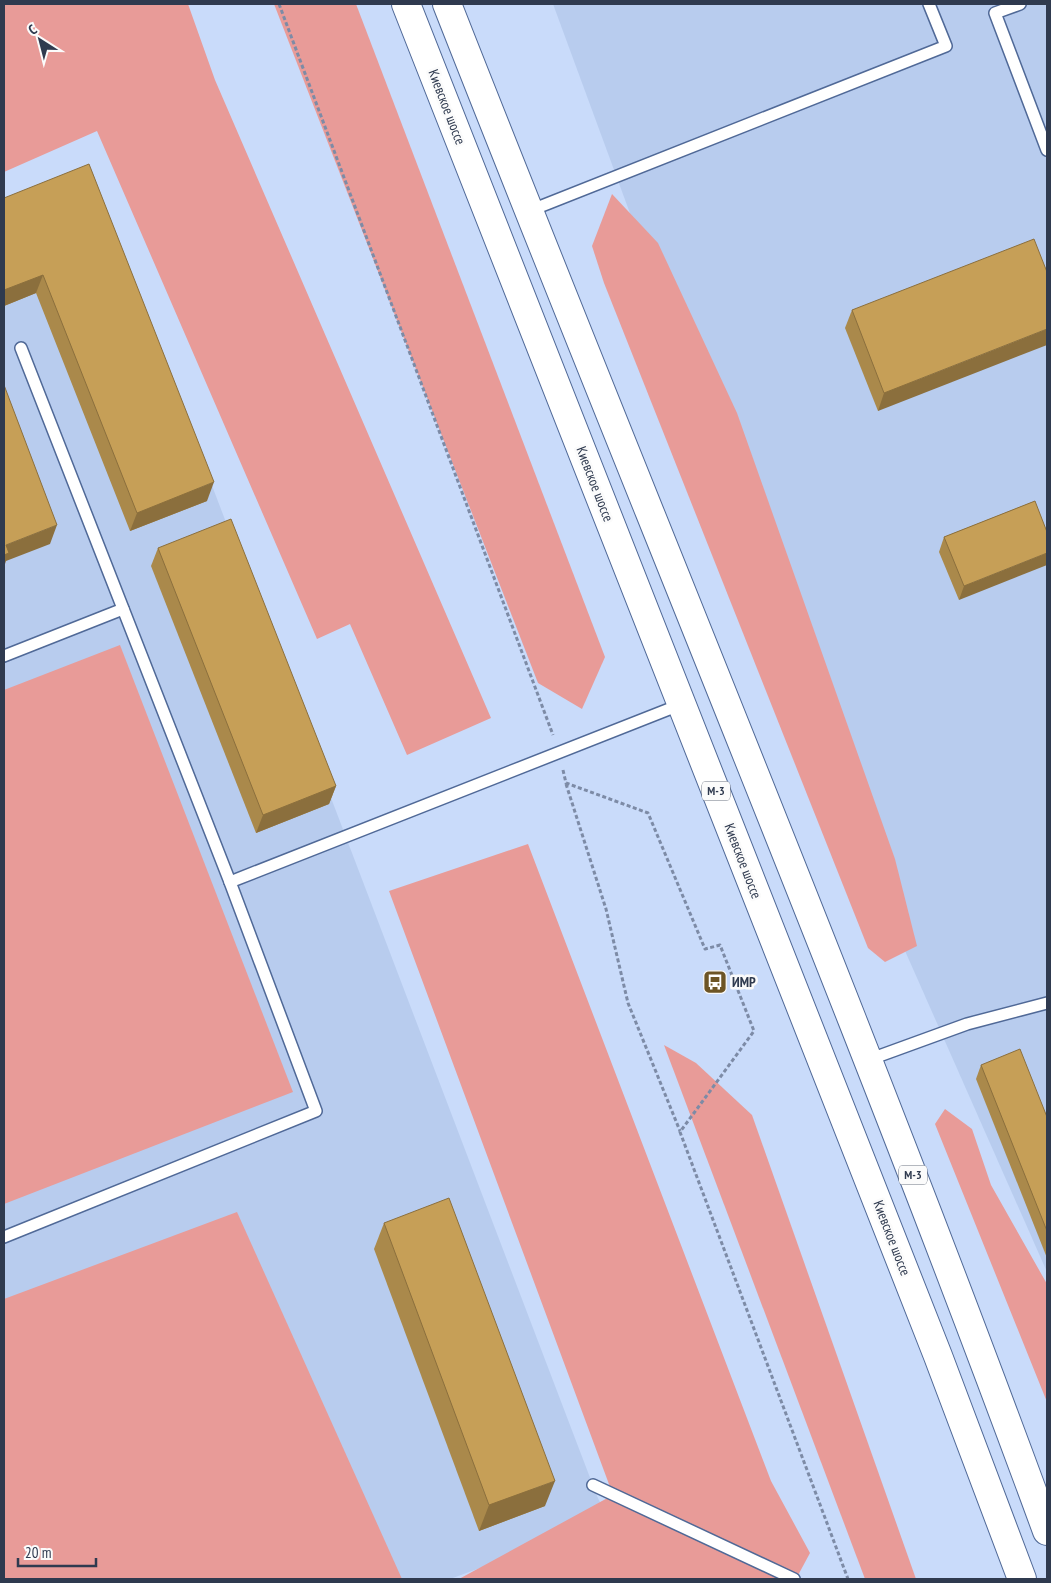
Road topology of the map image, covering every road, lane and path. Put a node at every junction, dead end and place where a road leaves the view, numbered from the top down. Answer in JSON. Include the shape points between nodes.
{"nodes":[{"id":1,"x":279,"y":4,"type":"edge"},
{"id":2,"x":406,"y":4,"type":"edge"},
{"id":3,"x":447,"y":4,"type":"edge"},
{"id":4,"x":929,"y":4,"type":"edge"},
{"id":5,"x":1020,"y":4,"type":"edge"},
{"id":6,"x":1047,"y":150,"type":"edge"},
{"id":7,"x":529,"y":211,"type":"junction"},
{"id":8,"x":21,"y":348,"type":"dead end"},
{"id":9,"x":123,"y":608,"type":"junction"},
{"id":10,"x":4,"y":656,"type":"edge"},
{"id":11,"x":682,"y":704,"type":"junction"},
{"id":12,"x":558,"y":751,"type":"junction"},
{"id":13,"x":566,"y":783,"type":"junction"},
{"id":14,"x":230,"y":882,"type":"junction"},
{"id":15,"x":1047,"y":1003,"type":"edge"},
{"id":16,"x":868,"y":1060,"type":"junction"},
{"id":17,"x":680,"y":1132,"type":"junction"},
{"id":18,"x":4,"y":1237,"type":"edge"},
{"id":19,"x":593,"y":1485,"type":"dead end"},
{"id":20,"x":1047,"y":1531,"type":"edge"},
{"id":21,"x":794,"y":1579,"type":"edge"},
{"id":22,"x":848,"y":1579,"type":"edge"},
{"id":23,"x":1022,"y":1579,"type":"edge"}],
"edges":[{"from":1,"to":12,"type":"path"},
{"from":2,"to":11,"type":"highway","name":"Киевское шоссе","number":"М-3"},
{"from":3,"to":7,"type":"highway","number":"М-3"},
{"from":4,"to":7,"type":"lane","via":[[946,46]]},
{"from":5,"to":6,"type":"lane","via":[[996,13]]},
{"from":7,"to":16,"type":"highway","number":"М-3"},
{"from":8,"to":9,"type":"lane"},
{"from":9,"to":10,"type":"lane"},
{"from":9,"to":14,"type":"lane"},
{"from":11,"to":12,"type":"lane"},
{"from":11,"to":23,"type":"highway","name":"Киевское шоссе","number":"М-3"},
{"from":12,"to":13,"type":"path"},
{"from":12,"to":14,"type":"lane"},
{"from":13,"to":17,"type":"path","via":[[606,909],[628,1003]]},
{"from":13,"to":17,"type":"path","via":[[648,813],[705,949],[720,945],[754,1031]]},
{"from":14,"to":18,"type":"lane","via":[[316,1111]]},
{"from":15,"to":16,"type":"lane","via":[[968,1024]]},
{"from":16,"to":20,"type":"highway","number":"М-3","via":[[978,1342]]},
{"from":17,"to":22,"type":"path"},
{"from":19,"to":21,"type":"lane"}]}
